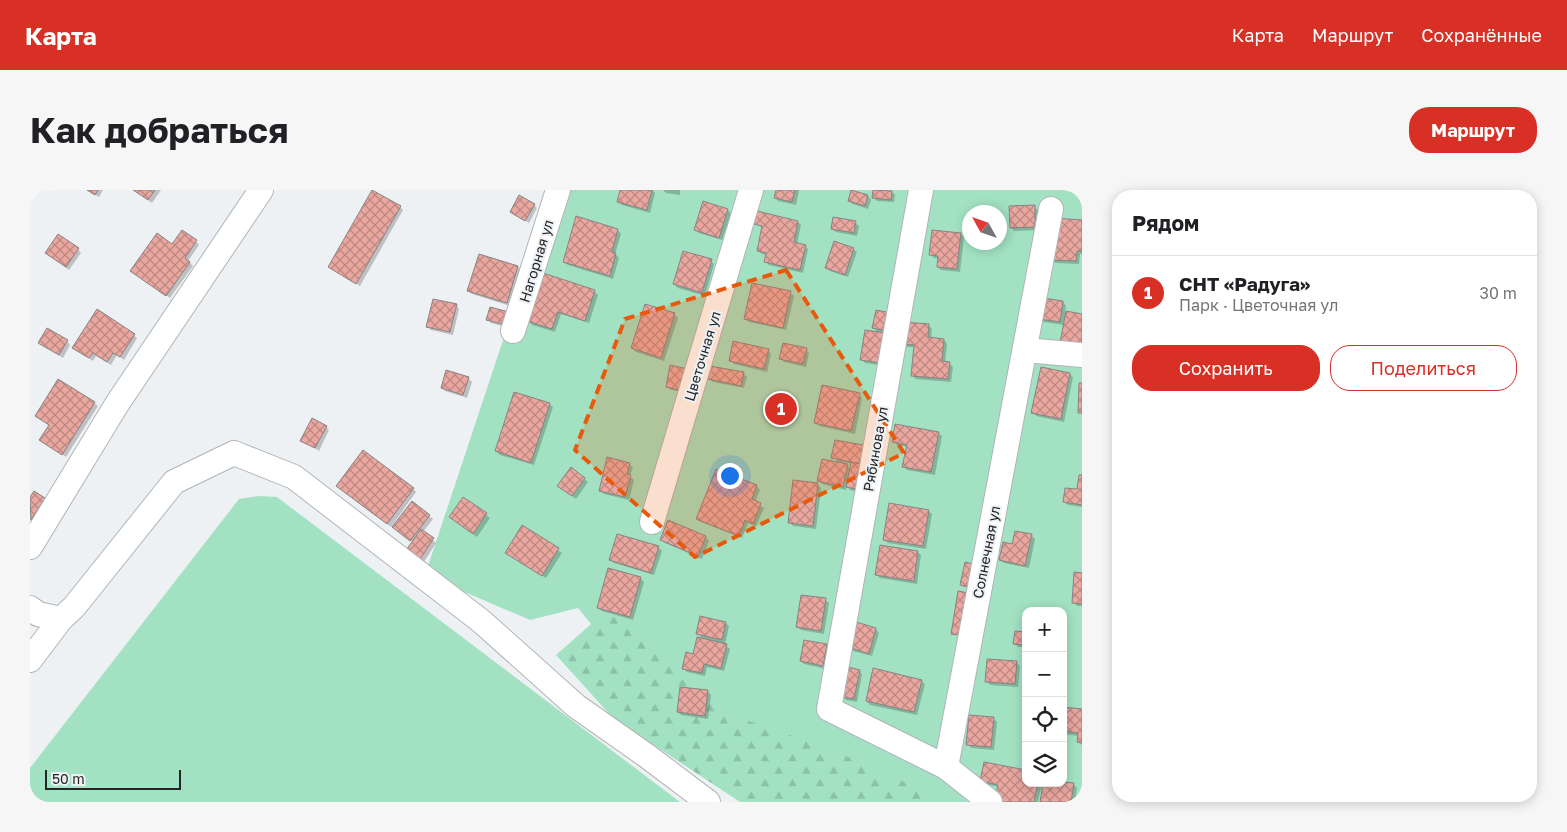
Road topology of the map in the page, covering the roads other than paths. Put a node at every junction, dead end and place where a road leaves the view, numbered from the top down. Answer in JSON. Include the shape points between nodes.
{"nodes":[{"id":1,"x":261,"y":190,"type":"edge"},
{"id":2,"x":558,"y":190,"type":"edge"},
{"id":3,"x":751,"y":190,"type":"edge"},
{"id":4,"x":921,"y":190,"type":"edge"},
{"id":5,"x":1051,"y":209,"type":"dead end"},
{"id":6,"x":514,"y":331,"type":"dead end"},
{"id":7,"x":1025,"y":350,"type":"junction"},
{"id":8,"x":1082,"y":355,"type":"edge"},
{"id":9,"x":652,"y":522,"type":"dead end"},
{"id":10,"x":30,"y":547,"type":"edge"},
{"id":11,"x":30,"y":608,"type":"edge"},
{"id":12,"x":61,"y":619,"type":"junction"},
{"id":13,"x":30,"y":660,"type":"edge"},
{"id":14,"x":946,"y":767,"type":"junction"},
{"id":15,"x":708,"y":802,"type":"edge"},
{"id":16,"x":990,"y":802,"type":"edge"}],
"edges":[{"from":1,"to":10,"type":"street","via":[[117,404]]},
{"from":2,"to":6,"type":"street","name":"Нагорная ул"},
{"from":3,"to":9,"type":"street","name":"Цветочная ул"},
{"from":4,"to":14,"type":"street","name":"Рябинова ул","via":[[829,709]]},
{"from":5,"to":7,"type":"street","name":"Солнечная ул"},
{"from":7,"to":8,"type":"street"},
{"from":7,"to":14,"type":"street","name":"Солнечная ул"},
{"from":11,"to":12,"type":"street","via":[[38,614]]},
{"from":12,"to":13,"type":"street"},
{"from":12,"to":15,"type":"street","via":[[174,482],[234,453],[294,476],[481,621],[576,706]]},
{"from":14,"to":16,"type":"street"}]}
